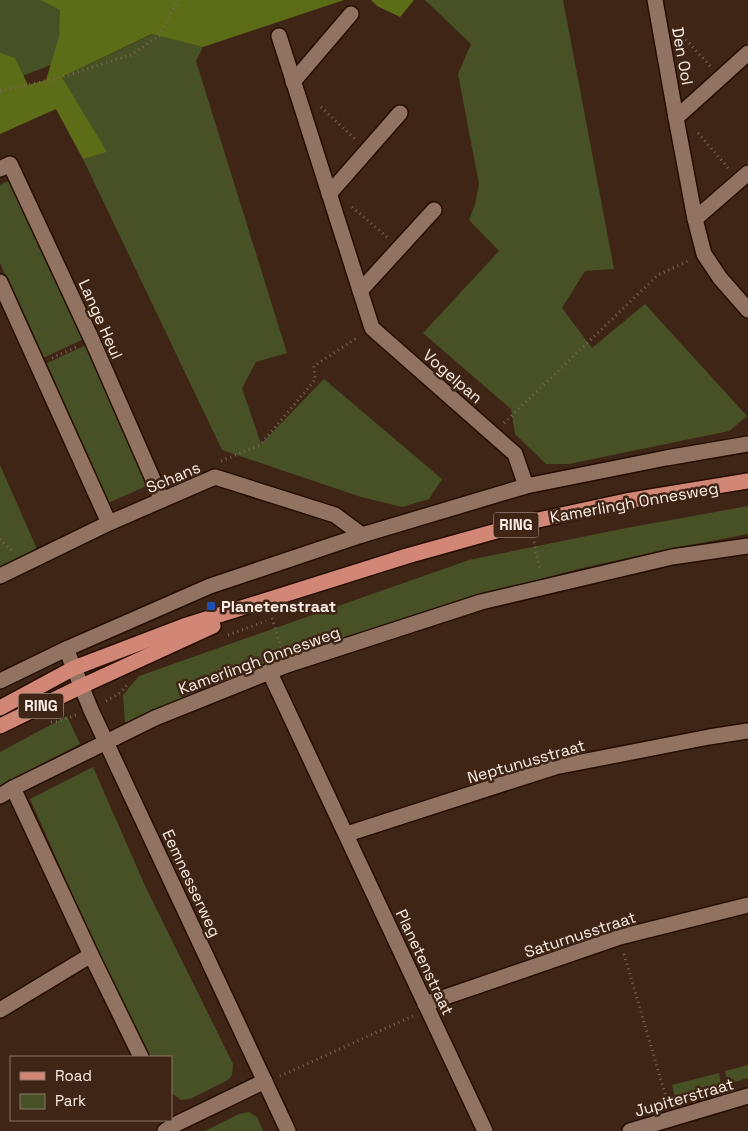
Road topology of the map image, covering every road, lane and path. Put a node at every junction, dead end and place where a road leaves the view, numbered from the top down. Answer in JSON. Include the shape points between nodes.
{"nodes":[{"id":1,"x":178,"y":0,"type":"edge"},
{"id":2,"x":656,"y":4,"type":"edge"},
{"id":3,"x":351,"y":14,"type":"dead end"},
{"id":4,"x":278,"y":36,"type":"dead end"},
{"id":5,"x":748,"y":53,"type":"edge"},
{"id":6,"x":720,"y":78,"type":"junction"},
{"id":7,"x":293,"y":82,"type":"junction"},
{"id":8,"x":0,"y":91,"type":"edge"},
{"id":9,"x":320,"y":106,"type":"dead end"},
{"id":10,"x":400,"y":113,"type":"dead end"},
{"id":11,"x":678,"y":116,"type":"junction"},
{"id":12,"x":368,"y":150,"type":"junction"},
{"id":13,"x":0,"y":169,"type":"edge"},
{"id":14,"x":743,"y":176,"type":"edge"},
{"id":15,"x":331,"y":192,"type":"junction"},
{"id":16,"x":434,"y":210,"type":"dead end"},
{"id":17,"x":695,"y":219,"type":"junction"},
{"id":18,"x":399,"y":248,"type":"junction"},
{"id":19,"x":704,"y":254,"type":"junction"},
{"id":20,"x":0,"y":282,"type":"edge"},
{"id":21,"x":360,"y":290,"type":"junction"},
{"id":22,"x":748,"y":310,"type":"edge"},
{"id":23,"x":372,"y":328,"type":"junction"},
{"id":24,"x":92,"y":340,"type":"junction"},
{"id":25,"x":37,"y":364,"type":"junction"},
{"id":26,"x":493,"y":434,"type":"junction"},
{"id":27,"x":748,"y":444,"type":"edge"},
{"id":28,"x":215,"y":477,"type":"junction"},
{"id":29,"x":748,"y":482,"type":"edge"},
{"id":30,"x":526,"y":486,"type":"junction"},
{"id":31,"x":162,"y":500,"type":"junction"},
{"id":32,"x":110,"y":523,"type":"junction"},
{"id":33,"x":362,"y":535,"type":"junction"},
{"id":34,"x":748,"y":546,"type":"edge"},
{"id":35,"x":0,"y":576,"type":"edge"},
{"id":36,"x":290,"y":593,"type":"junction"},
{"id":37,"x":220,"y":638,"type":"dead end"},
{"id":38,"x":66,"y":649,"type":"junction"},
{"id":39,"x":287,"y":665,"type":"junction"},
{"id":40,"x":74,"y":668,"type":"junction"},
{"id":41,"x":270,"y":671,"type":"junction"},
{"id":42,"x":133,"y":680,"type":"dead end"},
{"id":43,"x":0,"y":681,"type":"edge"},
{"id":44,"x":82,"y":686,"type":"junction"},
{"id":45,"x":0,"y":708,"type":"edge"},
{"id":46,"x":91,"y":710,"type":"junction"},
{"id":47,"x":50,"y":722,"type":"dead end"},
{"id":48,"x":0,"y":726,"type":"edge"},
{"id":49,"x":748,"y":731,"type":"edge"},
{"id":50,"x":106,"y":741,"type":"junction"},
{"id":51,"x":7,"y":792,"type":"edge"},
{"id":52,"x":347,"y":834,"type":"junction"},
{"id":53,"x":748,"y":906,"type":"edge"},
{"id":54,"x":620,"y":937,"type":"junction"},
{"id":55,"x":91,"y":955,"type":"junction"},
{"id":56,"x":426,"y":1007,"type":"junction"},
{"id":57,"x":0,"y":1010,"type":"edge"},
{"id":58,"x":141,"y":1056,"type":"edge"},
{"id":59,"x":265,"y":1082,"type":"junction"},
{"id":60,"x":748,"y":1096,"type":"edge"},
{"id":61,"x":672,"y":1119,"type":"junction"},
{"id":62,"x":172,"y":1127,"type":"edge"},
{"id":63,"x":288,"y":1131,"type":"edge"},
{"id":64,"x":485,"y":1131,"type":"edge"},
{"id":65,"x":630,"y":1131,"type":"edge"}],
"edges":[{"from":1,"to":8,"type":"path","via":[[160,36],[131,55],[62,77]]},
{"from":2,"to":6,"type":"path"},
{"from":2,"to":11,"type":"street","name":"Den Ool"},
{"from":3,"to":7,"type":"street"},
{"from":4,"to":7,"type":"street"},
{"from":5,"to":6,"type":"street","name":"Den Ool"},
{"from":6,"to":11,"type":"street","name":"Den Ool"},
{"from":7,"to":15,"type":"street"},
{"from":9,"to":12,"type":"path"},
{"from":10,"to":12,"type":"street"},
{"from":11,"to":14,"type":"path"},
{"from":11,"to":17,"type":"street","name":"Den Ool"},
{"from":12,"to":15,"type":"street"},
{"from":13,"to":24,"type":"street","name":"Lange Heul","via":[[10,164]]},
{"from":14,"to":17,"type":"street"},
{"from":15,"to":18,"type":"path"},
{"from":15,"to":21,"type":"street"},
{"from":16,"to":18,"type":"street"},
{"from":17,"to":19,"type":"street","name":"Den Ool"},
{"from":18,"to":21,"type":"street"},
{"from":19,"to":22,"type":"street","name":"Den Ool"},
{"from":19,"to":26,"type":"path","via":[[658,275]]},
{"from":20,"to":25,"type":"street"},
{"from":21,"to":23,"type":"street"},
{"from":23,"to":26,"type":"street","name":"Vogelpan"},
{"from":23,"to":28,"type":"path","via":[[314,366],[315,380],[260,444],[215,463]]},
{"from":24,"to":25,"type":"path"},
{"from":24,"to":31,"type":"street","name":"Lange Heul"},
{"from":25,"to":32,"type":"street"},
{"from":26,"to":30,"type":"street","name":"Vogelpan","via":[[515,454]]},
{"from":27,"to":30,"type":"street"},
{"from":28,"to":31,"type":"street","name":"Schans"},
{"from":28,"to":33,"type":"street","name":"Schans","via":[[335,515]]},
{"from":29,"to":36,"type":"main road","name":"Kamerlingh Onnesweg","number":"RING","via":[[626,501],[529,522]]},
{"from":30,"to":33,"type":"street"},
{"from":31,"to":32,"type":"street","name":"Schans"},
{"from":32,"to":35,"type":"street","name":"Schans"},
{"from":33,"to":38,"type":"street","via":[[210,586]]},
{"from":34,"to":39,"type":"street","name":"Kamerlingh Onnesweg","via":[[672,557],[481,602]]},
{"from":36,"to":40,"type":"main road","name":"Kamerlingh Onnesweg","number":"RING","via":[[184,626]]},
{"from":36,"to":44,"type":"main road","name":"Kamerlingh Onnesweg","number":"RING"},
{"from":37,"to":39,"type":"path","via":[[272,618]]},
{"from":38,"to":40,"type":"street","name":"Eemnesserweg"},
{"from":38,"to":43,"type":"street"},
{"from":39,"to":41,"type":"street","name":"Kamerlingh Onnesweg"},
{"from":40,"to":44,"type":"street","name":"Eemnesserweg"},
{"from":40,"to":45,"type":"main road","name":"Kamerlingh Onnesweg","number":"RING"},
{"from":41,"to":50,"type":"street","name":"Kamerlingh Onnesweg"},
{"from":41,"to":52,"type":"street","name":"Planetenstraat"},
{"from":42,"to":46,"type":"path","via":[[120,693]]},
{"from":44,"to":46,"type":"street","name":"Eemnesserweg"},
{"from":44,"to":48,"type":"main road","name":"Kamerlingh Onnesweg","number":"RING"},
{"from":46,"to":47,"type":"path"},
{"from":46,"to":50,"type":"street","name":"Eemnesserweg"},
{"from":49,"to":52,"type":"street","name":"Neptunusstraat","via":[[556,767]]},
{"from":50,"to":51,"type":"street","name":"Kamerlingh Onnesweg"},
{"from":50,"to":59,"type":"street","name":"Eemnesserweg"},
{"from":51,"to":55,"type":"street"},
{"from":52,"to":56,"type":"street","name":"Planetenstraat"},
{"from":53,"to":54,"type":"street","name":"Saturnusstraat"},
{"from":54,"to":56,"type":"street","name":"Saturnusstraat"},
{"from":54,"to":61,"type":"path"},
{"from":55,"to":57,"type":"street"},
{"from":55,"to":58,"type":"street"},
{"from":56,"to":59,"type":"path"},
{"from":56,"to":64,"type":"street","name":"Planetenstraat"},
{"from":59,"to":62,"type":"street"},
{"from":59,"to":63,"type":"street","name":"Eemnesserweg"},
{"from":60,"to":61,"type":"street","name":"Jupiterstraat"},
{"from":61,"to":65,"type":"street","name":"Jupiterstraat"}]}
